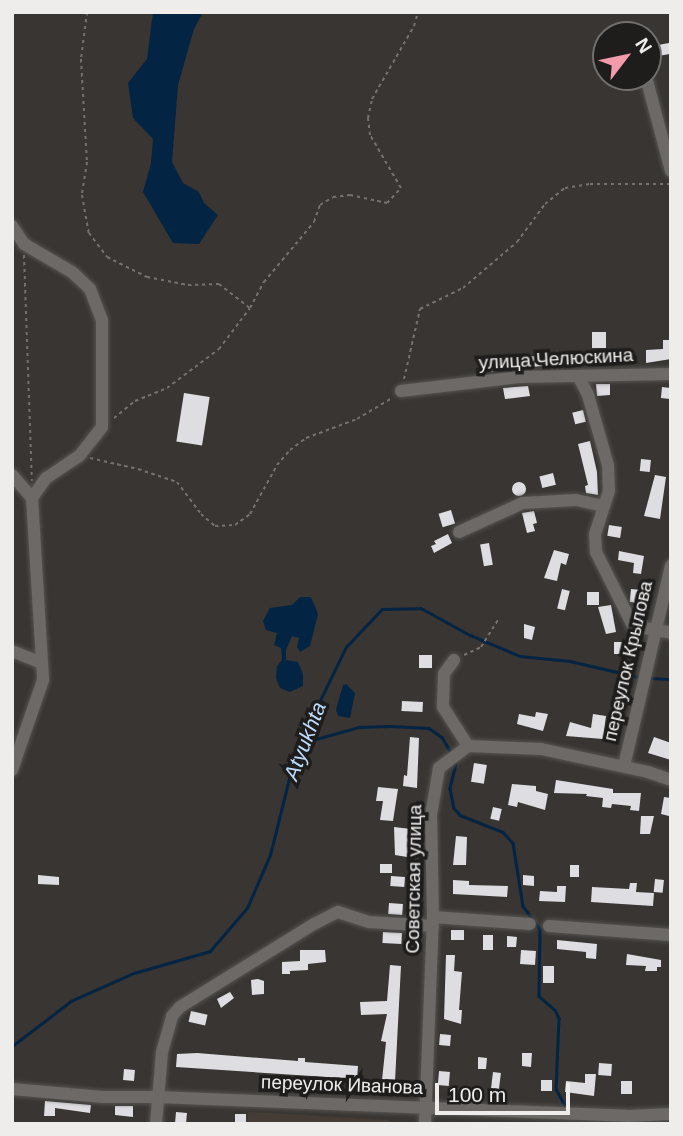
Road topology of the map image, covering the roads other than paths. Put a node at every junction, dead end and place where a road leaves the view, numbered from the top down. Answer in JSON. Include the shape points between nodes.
{"nodes":[{"id":1,"x":650,"y":91,"type":"edge"},
{"id":2,"x":671,"y":171,"type":"edge"},
{"id":3,"x":12,"y":226,"type":"edge"},
{"id":4,"x":671,"y":374,"type":"edge"},
{"id":5,"x":578,"y":376,"type":"junction"},
{"id":6,"x":401,"y":391,"type":"road end"},
{"id":7,"x":12,"y":475,"type":"edge"},
{"id":8,"x":32,"y":498,"type":"junction"},
{"id":9,"x":604,"y":506,"type":"junction"},
{"id":10,"x":459,"y":532,"type":"dead end"},
{"id":11,"x":671,"y":565,"type":"edge"},
{"id":12,"x":653,"y":631,"type":"junction"},
{"id":13,"x":671,"y":633,"type":"edge"},
{"id":14,"x":12,"y":651,"type":"edge"},
{"id":15,"x":454,"y":660,"type":"road end"},
{"id":16,"x":42,"y":663,"type":"junction"},
{"id":17,"x":468,"y":746,"type":"junction"},
{"id":18,"x":624,"y":766,"type":"junction"},
{"id":19,"x":12,"y":769,"type":"edge"},
{"id":20,"x":671,"y":780,"type":"edge"},
{"id":21,"x":433,"y":922,"type":"junction"},
{"id":22,"x":530,"y":924,"type":"dead end"},
{"id":23,"x":549,"y":926,"type":"dead end"},
{"id":24,"x":671,"y":935,"type":"edge"},
{"id":25,"x":12,"y":1088,"type":"edge"},
{"id":26,"x":158,"y":1097,"type":"junction"},
{"id":27,"x":425,"y":1108,"type":"junction"},
{"id":28,"x":671,"y":1114,"type":"edge"},
{"id":29,"x":156,"y":1124,"type":"edge"},
{"id":30,"x":425,"y":1124,"type":"edge"}],
"edges":[{"from":1,"to":2,"type":"street"},
{"from":3,"to":8,"type":"street","via":[[24,244],[72,272],[90,289],[102,320],[102,427],[79,456],[46,478]]},
{"from":4,"to":5,"type":"street","name":"улица Челюскина"},
{"from":5,"to":6,"type":"street","name":"улица Челюскина","via":[[521,377]]},
{"from":5,"to":9,"type":"street","via":[[608,465],[609,491]]},
{"from":7,"to":8,"type":"street"},
{"from":8,"to":16,"type":"street"},
{"from":9,"to":10,"type":"street","via":[[576,500],[523,503]]},
{"from":9,"to":12,"type":"street","via":[[595,534],[596,552],[633,626]]},
{"from":11,"to":12,"type":"street","name":"переулок Крылова"},
{"from":12,"to":13,"type":"street"},
{"from":12,"to":18,"type":"street","name":"переулок Крылова"},
{"from":14,"to":16,"type":"street"},
{"from":15,"to":17,"type":"street","via":[[444,674],[443,707]]},
{"from":16,"to":19,"type":"street","via":[[43,680]]},
{"from":17,"to":18,"type":"street","via":[[541,749]]},
{"from":17,"to":21,"type":"street","name":"Советская улица","via":[[439,768],[431,815]]},
{"from":18,"to":20,"type":"street"},
{"from":21,"to":22,"type":"street"},
{"from":21,"to":26,"type":"street","via":[[369,922],[338,912],[180,1007],[172,1016],[162,1052]]},
{"from":21,"to":27,"type":"street","name":"Советская улица"},
{"from":23,"to":24,"type":"street"},
{"from":25,"to":26,"type":"street","name":"переулок Иванова"},
{"from":26,"to":27,"type":"street","name":"переулок Иванова"},
{"from":26,"to":29,"type":"street"},
{"from":27,"to":28,"type":"street","name":"переулок Иванова"},
{"from":27,"to":30,"type":"street","name":"Советская улица"}]}
